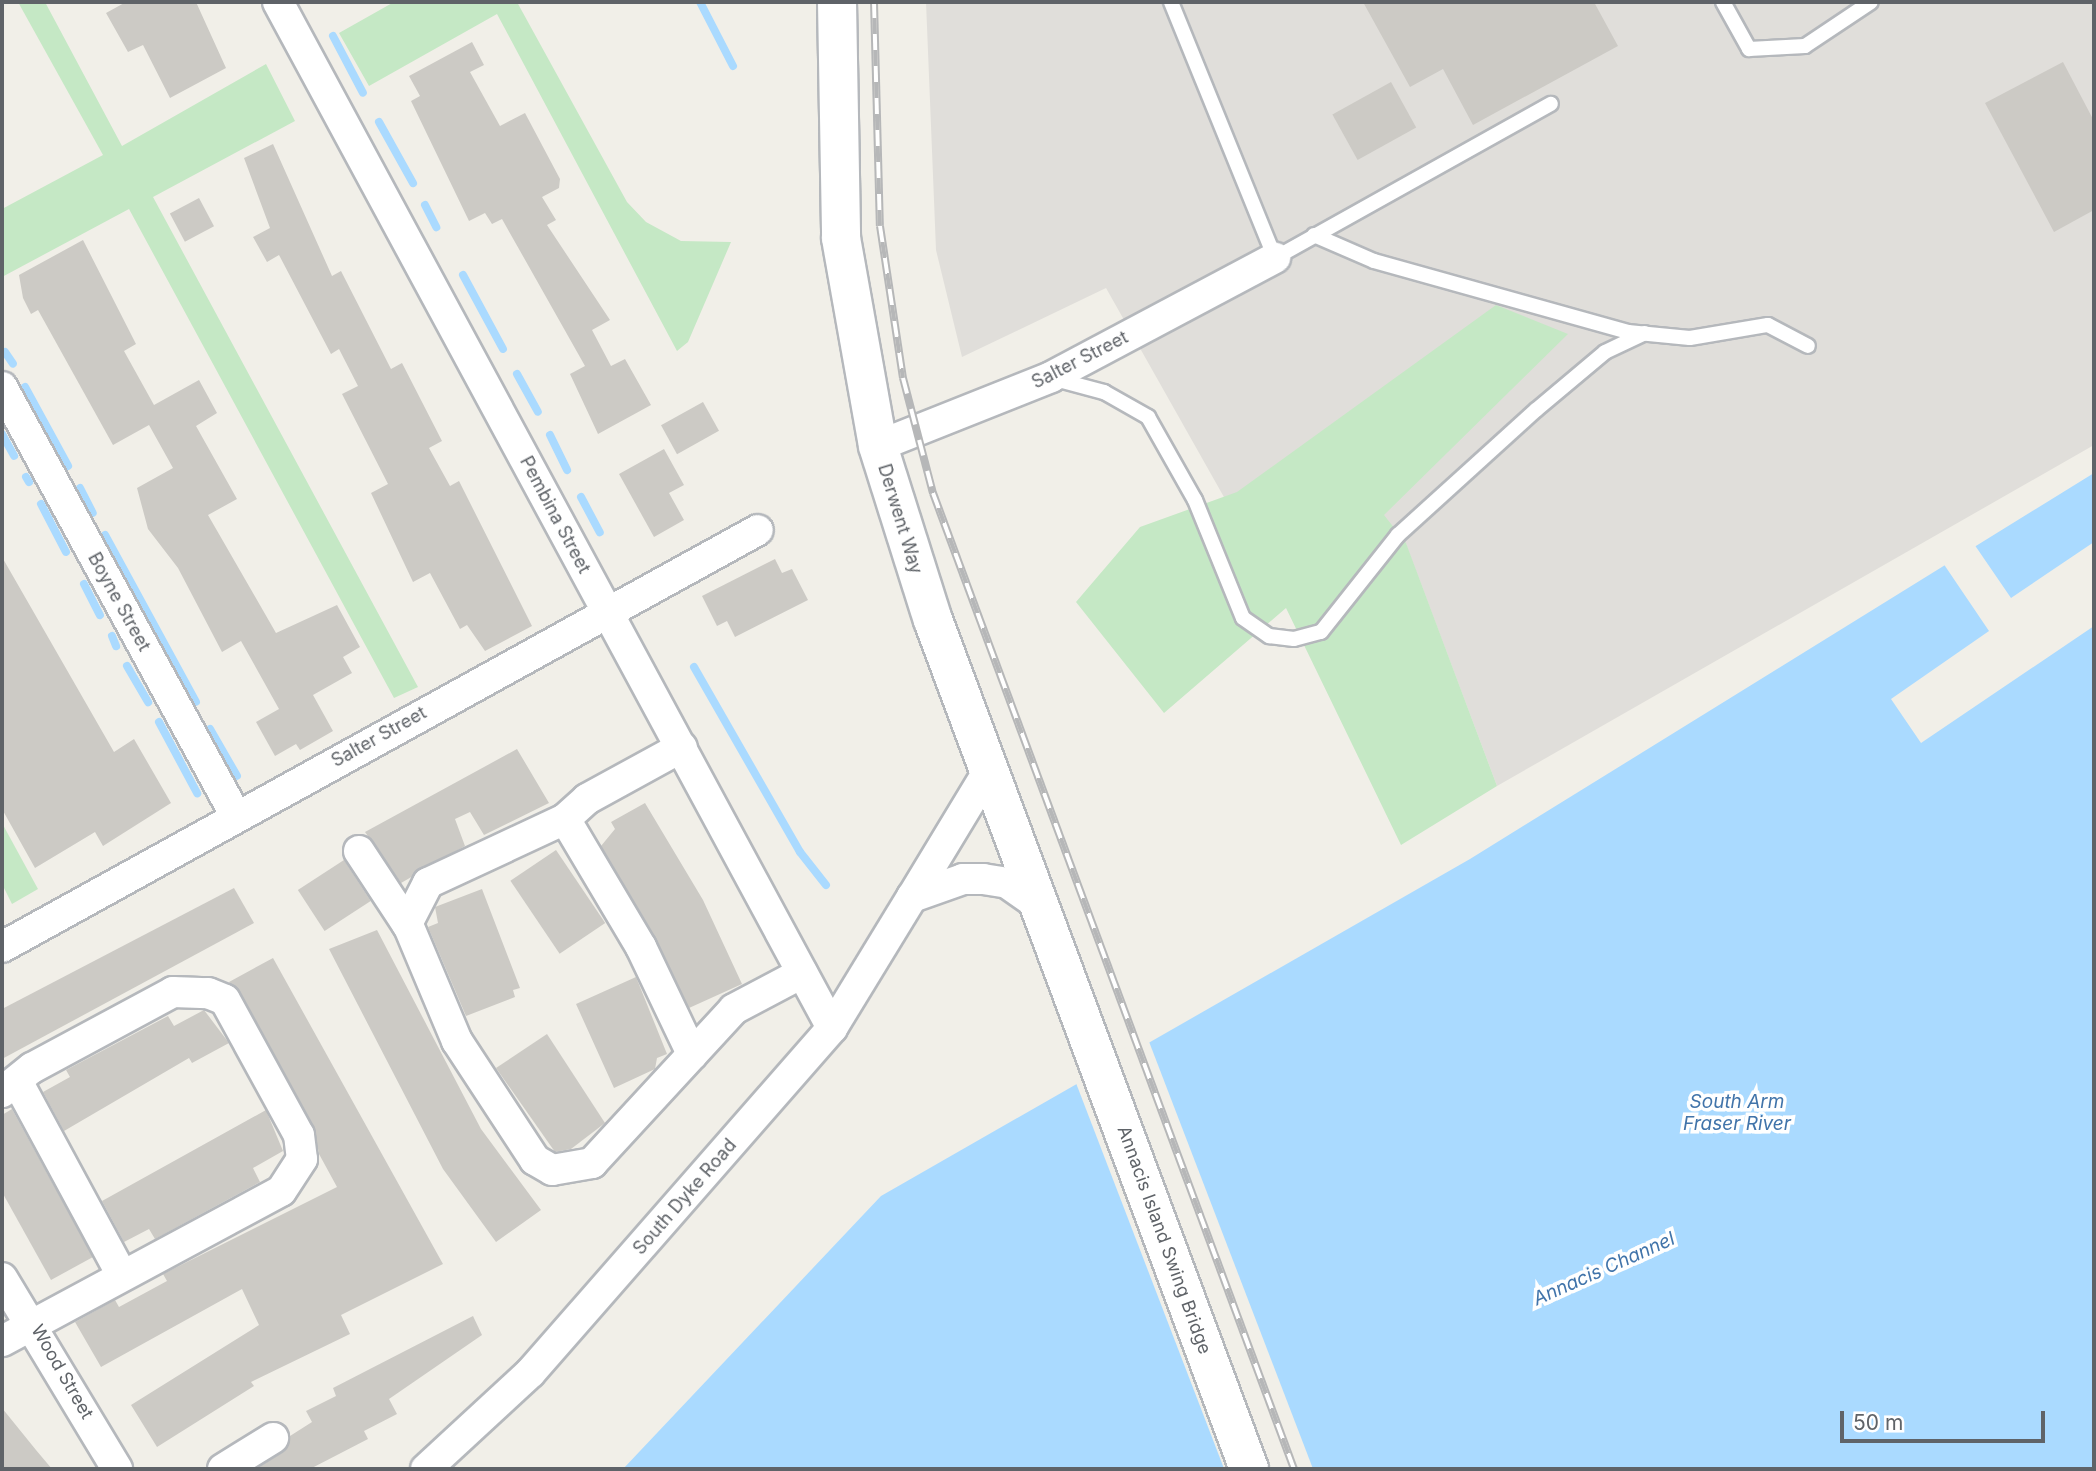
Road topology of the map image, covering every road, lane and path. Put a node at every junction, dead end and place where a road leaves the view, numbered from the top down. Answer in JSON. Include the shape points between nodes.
{"nodes":[{"id":1,"x":278,"y":2,"type":"edge"},
{"id":2,"x":837,"y":2,"type":"edge"},
{"id":3,"x":1171,"y":2,"type":"edge"},
{"id":4,"x":1723,"y":2,"type":"edge"},
{"id":5,"x":1871,"y":2,"type":"edge"},
{"id":6,"x":1551,"y":104,"type":"dead end"},
{"id":7,"x":1314,"y":235,"type":"junction"},
{"id":8,"x":1275,"y":258,"type":"junction"},
{"id":9,"x":1645,"y":333,"type":"junction"},
{"id":10,"x":1808,"y":346,"type":"dead end"},
{"id":11,"x":1051,"y":377,"type":"junction"},
{"id":12,"x":2,"y":387,"type":"edge"},
{"id":13,"x":878,"y":446,"type":"junction"},
{"id":14,"x":758,"y":530,"type":"dead end"},
{"id":15,"x":606,"y":610,"type":"junction"},
{"id":16,"x":682,"y":747,"type":"junction"},
{"id":17,"x":989,"y":770,"type":"junction"},
{"id":18,"x":236,"y":816,"type":"junction"},
{"id":19,"x":565,"y":819,"type":"junction"},
{"id":20,"x":359,"y":851,"type":"dead end"},
{"id":21,"x":912,"y":897,"type":"junction"},
{"id":22,"x":1040,"y":906,"type":"junction"},
{"id":23,"x":407,"y":924,"type":"junction"},
{"id":24,"x":2,"y":947,"type":"edge"},
{"id":25,"x":802,"y":973,"type":"junction"},
{"id":26,"x":1079,"y":1011,"type":"joint"},
{"id":27,"x":832,"y":1028,"type":"junction"},
{"id":28,"x":692,"y":1054,"type":"junction"},
{"id":29,"x":9,"y":1086,"type":"edge"},
{"id":30,"x":121,"y":1273,"type":"junction"},
{"id":31,"x":2,"y":1278,"type":"edge"},
{"id":32,"x":33,"y":1322,"type":"junction"},
{"id":33,"x":2,"y":1340,"type":"edge"},
{"id":34,"x":273,"y":1438,"type":"dead end"},
{"id":35,"x":117,"y":1469,"type":"edge"},
{"id":36,"x":223,"y":1469,"type":"edge"},
{"id":37,"x":426,"y":1469,"type":"edge"},
{"id":38,"x":1249,"y":1469,"type":"edge"}],
"edges":[{"from":1,"to":15,"type":"street","name":"Pembina Street"},
{"from":2,"to":13,"type":"main road","name":"Derwent Way","via":[[841,238]]},
{"from":3,"to":8,"type":"lane"},
{"from":4,"to":5,"type":"lane","via":[[1749,49],[1805,46]]},
{"from":6,"to":7,"type":"lane"},
{"from":7,"to":8,"type":"lane"},
{"from":7,"to":9,"type":"lane","via":[[1374,261]]},
{"from":8,"to":11,"type":"street","name":"Salter Street"},
{"from":9,"to":10,"type":"lane","via":[[1690,338],[1769,325]]},
{"from":9,"to":11,"type":"lane","via":[[1605,352],[1536,410],[1398,535],[1321,632],[1294,639],[1269,636],[1243,618],[1195,500],[1147,417],[1104,392]]},
{"from":11,"to":13,"type":"street","name":"Salter Street"},
{"from":12,"to":18,"type":"street","name":"Boyne Street"},
{"from":13,"to":17,"type":"main road","name":"Derwent Way","via":[[904,539]]},
{"from":14,"to":15,"type":"street","name":"Salter Street"},
{"from":15,"to":16,"type":"street","name":"Pembina Street"},
{"from":15,"to":18,"type":"street","name":"Salter Street"},
{"from":16,"to":19,"type":"street","via":[[587,799]]},
{"from":16,"to":25,"type":"street","name":"Pembina Street"},
{"from":17,"to":21,"type":"street","name":"South Dyke Road"},
{"from":17,"to":22,"type":"main road","name":"Derwent Way"},
{"from":18,"to":24,"type":"street","name":"Salter Street"},
{"from":19,"to":23,"type":"street","via":[[428,883]]},
{"from":19,"to":28,"type":"street","via":[[641,947]]},
{"from":20,"to":23,"type":"street"},
{"from":21,"to":22,"type":"street","via":[[963,879],[983,879],[1007,883]]},
{"from":21,"to":27,"type":"street","name":"South Dyke Road"},
{"from":22,"to":26,"type":"main road","name":"Derwent Way"},
{"from":23,"to":28,"type":"street","via":[[457,1041],[535,1160],[552,1170],[592,1163]]},
{"from":25,"to":27,"type":"street","name":"Pembina Street"},
{"from":25,"to":28,"type":"street","via":[[734,1009]]},
{"from":26,"to":38,"type":"main road","name":"Annacis Island Swing Bridge"},
{"from":27,"to":37,"type":"street","name":"South Dyke Road","via":[[530,1373]]},
{"from":29,"to":30,"type":"street"},
{"from":29,"to":30,"type":"street","via":[[173,992],[208,993],[225,1000],[299,1135],[302,1159],[281,1191]]},
{"from":30,"to":32,"type":"street"},
{"from":31,"to":32,"type":"street","name":"Wood Street"},
{"from":32,"to":33,"type":"street"},
{"from":32,"to":35,"type":"street","name":"Wood Street"},
{"from":34,"to":36,"type":"street"}]}
